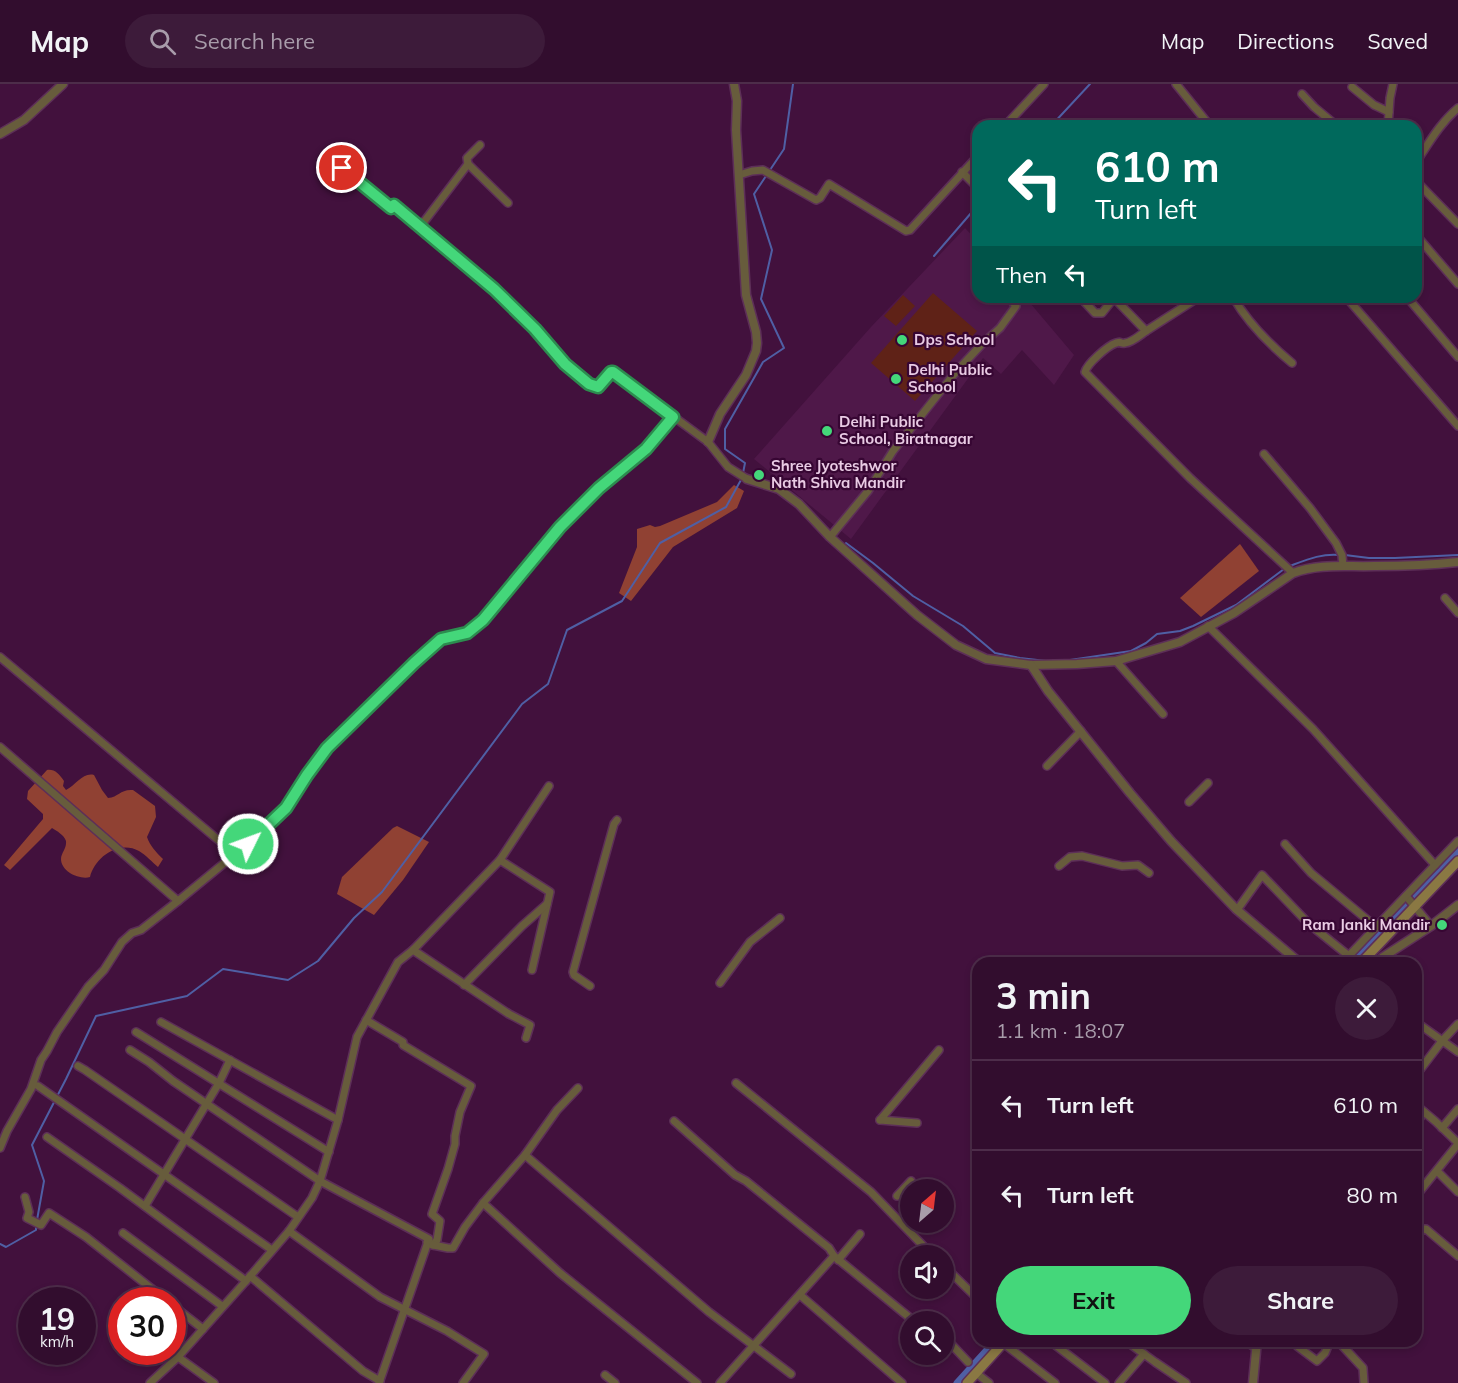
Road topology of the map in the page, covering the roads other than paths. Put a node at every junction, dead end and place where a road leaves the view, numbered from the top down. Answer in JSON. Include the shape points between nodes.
{"nodes":[{"id":1,"x":63,"y":84,"type":"edge"},
{"id":2,"x":734,"y":84,"type":"edge"},
{"id":3,"x":1044,"y":84,"type":"edge"},
{"id":4,"x":1176,"y":84,"type":"edge"},
{"id":5,"x":1391,"y":85,"type":"edge"},
{"id":6,"x":1352,"y":87,"type":"dead end"},
{"id":7,"x":1302,"y":94,"type":"dead end"},
{"id":8,"x":1458,"y":108,"type":"edge"},
{"id":9,"x":1389,"y":112,"type":"junction"},
{"id":10,"x":1011,"y":120,"type":"edge"},
{"id":11,"x":1205,"y":120,"type":"edge"},
{"id":12,"x":1330,"y":120,"type":"edge"},
{"id":13,"x":1388,"y":120,"type":"edge"},
{"id":14,"x":0,"y":134,"type":"edge"},
{"id":15,"x":480,"y":145,"type":"dead end"},
{"id":16,"x":1422,"y":153,"type":"edge"},
{"id":17,"x":972,"y":162,"type":"edge"},
{"id":18,"x":468,"y":164,"type":"junction"},
{"id":19,"x":342,"y":168,"type":"dead end"},
{"id":20,"x":962,"y":172,"type":"junction"},
{"id":21,"x":739,"y":175,"type":"junction"},
{"id":22,"x":972,"y":182,"type":"edge"},
{"id":23,"x":1422,"y":187,"type":"edge"},
{"id":24,"x":508,"y":203,"type":"dead end"},
{"id":25,"x":1458,"y":224,"type":"edge"},
{"id":26,"x":420,"y":227,"type":"junction"},
{"id":27,"x":1422,"y":242,"type":"edge"},
{"id":28,"x":1458,"y":284,"type":"edge"},
{"id":29,"x":1013,"y":303,"type":"edge"},
{"id":30,"x":1086,"y":303,"type":"edge"},
{"id":31,"x":1110,"y":303,"type":"edge"},
{"id":32,"x":1119,"y":303,"type":"edge"},
{"id":33,"x":1190,"y":303,"type":"edge"},
{"id":34,"x":1237,"y":303,"type":"edge"},
{"id":35,"x":1351,"y":303,"type":"edge"},
{"id":36,"x":1412,"y":303,"type":"edge"},
{"id":37,"x":1146,"y":331,"type":"junction"},
{"id":38,"x":1458,"y":357,"type":"edge"},
{"id":39,"x":1292,"y":363,"type":"dead end"},
{"id":40,"x":673,"y":417,"type":"junction"},
{"id":41,"x":1458,"y":426,"type":"edge"},
{"id":42,"x":708,"y":442,"type":"junction"},
{"id":43,"x":1264,"y":454,"type":"dead end"},
{"id":44,"x":743,"y":477,"type":"joint"},
{"id":45,"x":830,"y":537,"type":"junction"},
{"id":46,"x":1456,"y":565,"type":"edge"},
{"id":47,"x":1343,"y":566,"type":"junction"},
{"id":48,"x":1293,"y":573,"type":"junction"},
{"id":49,"x":1445,"y":598,"type":"dead end"},
{"id":50,"x":1458,"y":613,"type":"edge"},
{"id":51,"x":1208,"y":626,"type":"junction"},
{"id":52,"x":0,"y":657,"type":"edge"},
{"id":53,"x":1116,"y":662,"type":"junction"},
{"id":54,"x":1031,"y":665,"type":"junction"},
{"id":55,"x":1163,"y":714,"type":"dead end"},
{"id":56,"x":1081,"y":731,"type":"junction"},
{"id":57,"x":0,"y":747,"type":"edge"},
{"id":58,"x":1047,"y":766,"type":"dead end"},
{"id":59,"x":1208,"y":783,"type":"dead end"},
{"id":60,"x":549,"y":786,"type":"dead end"},
{"id":61,"x":1189,"y":802,"type":"dead end"},
{"id":62,"x":617,"y":820,"type":"dead end"},
{"id":63,"x":1458,"y":841,"type":"edge"},
{"id":64,"x":1285,"y":844,"type":"dead end"},
{"id":65,"x":236,"y":854,"type":"junction"},
{"id":66,"x":500,"y":860,"type":"junction"},
{"id":67,"x":1458,"y":861,"type":"edge"},
{"id":68,"x":1435,"y":865,"type":"junction"},
{"id":69,"x":1059,"y":866,"type":"dead end"},
{"id":70,"x":1149,"y":873,"type":"dead end"},
{"id":71,"x":1406,"y":896,"type":"junction"},
{"id":72,"x":178,"y":902,"type":"junction"},
{"id":73,"x":547,"y":904,"type":"junction"},
{"id":74,"x":1458,"y":905,"type":"edge"},
{"id":75,"x":1414,"y":907,"type":"junction"},
{"id":76,"x":1237,"y":910,"type":"junction"},
{"id":77,"x":780,"y":918,"type":"dead end"},
{"id":78,"x":1431,"y":926,"type":"junction"},
{"id":79,"x":1376,"y":927,"type":"junction"},
{"id":80,"x":413,"y":950,"type":"junction"},
{"id":81,"x":1349,"y":956,"type":"joint"},
{"id":82,"x":1293,"y":957,"type":"edge"},
{"id":83,"x":1367,"y":957,"type":"edge"},
{"id":84,"x":1383,"y":957,"type":"edge"},
{"id":85,"x":532,"y":970,"type":"dead end"},
{"id":86,"x":720,"y":982,"type":"dead end"},
{"id":87,"x":464,"y":984,"type":"junction"},
{"id":88,"x":590,"y":986,"type":"dead end"},
{"id":89,"x":366,"y":1020,"type":"junction"},
{"id":90,"x":161,"y":1022,"type":"dead end"},
{"id":91,"x":1458,"y":1024,"type":"edge"},
{"id":92,"x":1422,"y":1026,"type":"edge"},
{"id":93,"x":136,"y":1032,"type":"dead end"},
{"id":94,"x":525,"y":1038,"type":"dead end"},
{"id":95,"x":1442,"y":1041,"type":"junction"},
{"id":96,"x":130,"y":1050,"type":"dead end"},
{"id":97,"x":939,"y":1050,"type":"dead end"},
{"id":98,"x":1458,"y":1052,"type":"edge"},
{"id":99,"x":230,"y":1060,"type":"junction"},
{"id":100,"x":78,"y":1066,"type":"dead end"},
{"id":101,"x":1422,"y":1067,"type":"edge"},
{"id":102,"x":219,"y":1083,"type":"junction"},
{"id":103,"x":736,"y":1083,"type":"dead end"},
{"id":104,"x":38,"y":1086,"type":"dead end"},
{"id":105,"x":578,"y":1088,"type":"dead end"},
{"id":106,"x":206,"y":1104,"type":"junction"},
{"id":107,"x":1458,"y":1109,"type":"edge"},
{"id":108,"x":1424,"y":1112,"type":"joint"},
{"id":109,"x":1422,"y":1115,"type":"edge"},
{"id":110,"x":338,"y":1120,"type":"junction"},
{"id":111,"x":674,"y":1121,"type":"dead end"},
{"id":112,"x":917,"y":1123,"type":"dead end"},
{"id":113,"x":1442,"y":1128,"type":"junction"},
{"id":114,"x":47,"y":1137,"type":"dead end"},
{"id":115,"x":185,"y":1139,"type":"junction"},
{"id":116,"x":1458,"y":1143,"type":"edge"},
{"id":117,"x":0,"y":1148,"type":"edge"},
{"id":118,"x":329,"y":1152,"type":"junction"},
{"id":119,"x":525,"y":1155,"type":"junction"},
{"id":120,"x":1437,"y":1171,"type":"junction"},
{"id":121,"x":164,"y":1174,"type":"junction"},
{"id":122,"x":320,"y":1181,"type":"junction"},
{"id":123,"x":1422,"y":1189,"type":"edge"},
{"id":124,"x":1458,"y":1192,"type":"edge"},
{"id":125,"x":900,"y":1193,"type":"edge"},
{"id":126,"x":897,"y":1196,"type":"dead end"},
{"id":127,"x":25,"y":1197,"type":"dead end"},
{"id":128,"x":483,"y":1203,"type":"junction"},
{"id":129,"x":145,"y":1206,"type":"junction"},
{"id":130,"x":298,"y":1217,"type":"junction"},
{"id":131,"x":1422,"y":1230,"type":"edge"},
{"id":132,"x":289,"y":1231,"type":"junction"},
{"id":133,"x":123,"y":1233,"type":"dead end"},
{"id":134,"x":860,"y":1234,"type":"dead end"},
{"id":135,"x":430,"y":1244,"type":"junction"},
{"id":136,"x":922,"y":1245,"type":"edge"},
{"id":137,"x":272,"y":1250,"type":"junction"},
{"id":138,"x":1458,"y":1256,"type":"edge"},
{"id":139,"x":836,"y":1258,"type":"junction"},
{"id":140,"x":954,"y":1276,"type":"edge"},
{"id":141,"x":248,"y":1278,"type":"junction"},
{"id":142,"x":149,"y":1287,"type":"edge"},
{"id":143,"x":972,"y":1293,"type":"edge"},
{"id":144,"x":800,"y":1295,"type":"junction"},
{"id":145,"x":222,"y":1306,"type":"junction"},
{"id":146,"x":404,"y":1310,"type":"junction"},
{"id":147,"x":901,"y":1311,"type":"edge"},
{"id":148,"x":186,"y":1316,"type":"edge"},
{"id":149,"x":203,"y":1329,"type":"junction"},
{"id":150,"x":754,"y":1346,"type":"junction"},
{"id":151,"x":954,"y":1347,"type":"edge"},
{"id":152,"x":999,"y":1347,"type":"edge"},
{"id":153,"x":1010,"y":1347,"type":"edge"},
{"id":154,"x":1058,"y":1347,"type":"edge"},
{"id":155,"x":1134,"y":1347,"type":"edge"},
{"id":156,"x":1257,"y":1347,"type":"edge"},
{"id":157,"x":1297,"y":1347,"type":"dead end"},
{"id":158,"x":1328,"y":1347,"type":"edge"},
{"id":159,"x":1344,"y":1347,"type":"edge"},
{"id":160,"x":186,"y":1349,"type":"edge"},
{"id":161,"x":1144,"y":1354,"type":"junction"},
{"id":162,"x":968,"y":1362,"type":"dead end"},
{"id":163,"x":186,"y":1364,"type":"edge"},
{"id":164,"x":170,"y":1365,"type":"edge"},
{"id":165,"x":976,"y":1373,"type":"junction"},
{"id":166,"x":791,"y":1374,"type":"dead end"},
{"id":167,"x":605,"y":1375,"type":"dead end"},
{"id":168,"x":379,"y":1382,"type":"edge"},
{"id":169,"x":150,"y":1383,"type":"edge"},
{"id":170,"x":214,"y":1383,"type":"edge"},
{"id":171,"x":464,"y":1383,"type":"edge"},
{"id":172,"x":615,"y":1383,"type":"edge"},
{"id":173,"x":697,"y":1383,"type":"edge"},
{"id":174,"x":720,"y":1383,"type":"edge"},
{"id":175,"x":902,"y":1383,"type":"edge"},
{"id":176,"x":967,"y":1383,"type":"edge"},
{"id":177,"x":989,"y":1383,"type":"edge"},
{"id":178,"x":1055,"y":1383,"type":"edge"},
{"id":179,"x":1105,"y":1383,"type":"edge"},
{"id":180,"x":1119,"y":1383,"type":"edge"},
{"id":181,"x":1186,"y":1383,"type":"edge"},
{"id":182,"x":1253,"y":1383,"type":"edge"},
{"id":183,"x":1364,"y":1383,"type":"edge"}],
"edges":[{"from":1,"to":14,"type":"street","via":[[24,120]]},
{"from":2,"to":21,"type":"street"},
{"from":3,"to":10,"type":"street"},
{"from":4,"to":11,"type":"street"},
{"from":5,"to":9,"type":"street"},
{"from":6,"to":9,"type":"street"},
{"from":7,"to":12,"type":"street"},
{"from":8,"to":16,"type":"street"},
{"from":9,"to":13,"type":"street"},
{"from":15,"to":18,"type":"street","via":[[467,158]]},
{"from":17,"to":20,"type":"street"},
{"from":18,"to":24,"type":"street"},
{"from":18,"to":26,"type":"street"},
{"from":19,"to":26,"type":"street"},
{"from":20,"to":21,"type":"street","via":[[906,231],[829,184],[820,198],[814,200],[763,170]]},
{"from":20,"to":22,"type":"street"},
{"from":21,"to":42,"type":"street","via":[[746,295],[757,343],[746,375],[720,414]]},
{"from":23,"to":25,"type":"street"},
{"from":26,"to":40,"type":"street","via":[[494,289],[589,384],[598,387],[613,372]]},
{"from":27,"to":28,"type":"street"},
{"from":29,"to":45,"type":"street","via":[[1016,306],[1000,328],[955,373]]},
{"from":30,"to":31,"type":"street","via":[[1095,313],[1102,312]]},
{"from":32,"to":37,"type":"street"},
{"from":33,"to":37,"type":"street"},
{"from":34,"to":39,"type":"street","via":[[1263,337]]},
{"from":35,"to":41,"type":"street"},
{"from":36,"to":38,"type":"street"},
{"from":37,"to":48,"type":"street","via":[[1133,340],[1112,345],[1085,372],[1190,478]]},
{"from":40,"to":42,"type":"street"},
{"from":40,"to":65,"type":"street","via":[[646,449],[560,527],[483,620],[467,633],[441,639],[327,748],[286,808]]},
{"from":42,"to":44,"type":"street"},
{"from":43,"to":47,"type":"street","via":[[1336,543]]},
{"from":44,"to":45,"type":"street","via":[[779,489]]},
{"from":45,"to":54,"type":"street","via":[[956,645],[986,659]]},
{"from":46,"to":47,"type":"street"},
{"from":47,"to":48,"type":"street"},
{"from":48,"to":51,"type":"street"},
{"from":49,"to":50,"type":"street"},
{"from":51,"to":53,"type":"street","via":[[1180,642]]},
{"from":51,"to":68,"type":"street","via":[[1313,729]]},
{"from":52,"to":65,"type":"street"},
{"from":53,"to":54,"type":"street"},
{"from":53,"to":55,"type":"street"},
{"from":54,"to":56,"type":"street"},
{"from":56,"to":58,"type":"street"},
{"from":56,"to":76,"type":"street","via":[[1171,841]]},
{"from":57,"to":72,"type":"street"},
{"from":59,"to":61,"type":"street"},
{"from":60,"to":66,"type":"street"},
{"from":62,"to":88,"type":"street","via":[[573,972]]},
{"from":63,"to":68,"type":"street"},
{"from":64,"to":79,"type":"street","via":[[1311,873]]},
{"from":65,"to":72,"type":"street"},
{"from":66,"to":73,"type":"street","via":[[550,892]]},
{"from":66,"to":80,"type":"street"},
{"from":67,"to":75,"type":"main road"},
{"from":68,"to":71,"type":"street"},
{"from":69,"to":70,"type":"street","via":[[1070,857],[1082,856],[1122,866],[1138,865]]},
{"from":71,"to":75,"type":"street"},
{"from":71,"to":79,"type":"street"},
{"from":72,"to":117,"type":"street","via":[[122,942],[88,987],[41,1060],[31,1089]]},
{"from":73,"to":85,"type":"street"},
{"from":73,"to":87,"type":"street"},
{"from":74,"to":78,"type":"street"},
{"from":75,"to":78,"type":"street"},
{"from":75,"to":83,"type":"main road"},
{"from":76,"to":81,"type":"street","via":[[1262,875],[1302,917]]},
{"from":76,"to":82,"type":"street"},
{"from":77,"to":86,"type":"street","via":[[750,942]]},
{"from":78,"to":84,"type":"street"},
{"from":79,"to":81,"type":"street"},
{"from":80,"to":87,"type":"street"},
{"from":80,"to":89,"type":"street","via":[[398,962]]},
{"from":87,"to":94,"type":"street","via":[[530,1025]]},
{"from":89,"to":110,"type":"street","via":[[357,1037]]},
{"from":89,"to":135,"type":"street","via":[[471,1086],[432,1214],[440,1221],[437,1240]]},
{"from":90,"to":99,"type":"street"},
{"from":91,"to":95,"type":"street"},
{"from":92,"to":95,"type":"street"},
{"from":93,"to":102,"type":"street"},
{"from":95,"to":98,"type":"street"},
{"from":95,"to":101,"type":"street"},
{"from":96,"to":106,"type":"street"},
{"from":97,"to":112,"type":"street","via":[[880,1120]]},
{"from":99,"to":102,"type":"street"},
{"from":99,"to":110,"type":"street"},
{"from":100,"to":115,"type":"street"},
{"from":102,"to":106,"type":"street"},
{"from":102,"to":118,"type":"street"},
{"from":103,"to":136,"type":"street","via":[[871,1192]]},
{"from":104,"to":121,"type":"street"},
{"from":105,"to":119,"type":"street"},
{"from":106,"to":115,"type":"street"},
{"from":106,"to":122,"type":"street"},
{"from":107,"to":113,"type":"street"},
{"from":108,"to":109,"type":"street"},
{"from":108,"to":113,"type":"street"},
{"from":110,"to":118,"type":"street"},
{"from":111,"to":139,"type":"street","via":[[735,1175],[829,1248]]},
{"from":113,"to":116,"type":"street"},
{"from":114,"to":129,"type":"street"},
{"from":115,"to":121,"type":"street"},
{"from":115,"to":130,"type":"street"},
{"from":116,"to":120,"type":"street"},
{"from":118,"to":122,"type":"street"},
{"from":119,"to":128,"type":"street"},
{"from":119,"to":150,"type":"street","via":[[701,1306]]},
{"from":120,"to":123,"type":"street"},
{"from":120,"to":124,"type":"street"},
{"from":121,"to":129,"type":"street"},
{"from":121,"to":137,"type":"street"},
{"from":122,"to":130,"type":"street"},
{"from":122,"to":135,"type":"street","via":[[429,1239]]},
{"from":125,"to":126,"type":"street"},
{"from":127,"to":142,"type":"street","via":[[27,1218],[41,1225],[49,1213]]},
{"from":128,"to":135,"type":"street","via":[[453,1248]]},
{"from":128,"to":173,"type":"street","via":[[560,1272]]},
{"from":129,"to":141,"type":"street"},
{"from":130,"to":132,"type":"street"},
{"from":131,"to":138,"type":"street","via":[[1426,1229]]},
{"from":132,"to":137,"type":"street"},
{"from":132,"to":146,"type":"street"},
{"from":133,"to":145,"type":"street"},
{"from":134,"to":139,"type":"street"},
{"from":135,"to":146,"type":"street"},
{"from":137,"to":141,"type":"street"},
{"from":139,"to":144,"type":"street"},
{"from":139,"to":147,"type":"street"},
{"from":140,"to":143,"type":"street"},
{"from":141,"to":145,"type":"street"},
{"from":141,"to":168,"type":"street"},
{"from":144,"to":150,"type":"street"},
{"from":144,"to":175,"type":"street"},
{"from":145,"to":149,"type":"street"},
{"from":146,"to":168,"type":"street"},
{"from":146,"to":171,"type":"street","via":[[484,1354]]},
{"from":148,"to":149,"type":"street"},
{"from":149,"to":160,"type":"street"},
{"from":150,"to":166,"type":"street"},
{"from":150,"to":174,"type":"street"},
{"from":151,"to":162,"type":"street"},
{"from":152,"to":165,"type":"main road"},
{"from":153,"to":178,"type":"street"},
{"from":154,"to":179,"type":"street"},
{"from":155,"to":161,"type":"street"},
{"from":156,"to":182,"type":"street"},
{"from":157,"to":158,"type":"street","via":[[1317,1361]]},
{"from":159,"to":183,"type":"street","via":[[1363,1368]]},
{"from":161,"to":180,"type":"street"},
{"from":161,"to":181,"type":"street"},
{"from":163,"to":170,"type":"street"},
{"from":164,"to":169,"type":"street"},
{"from":165,"to":176,"type":"main road"},
{"from":165,"to":177,"type":"street"},
{"from":167,"to":172,"type":"street"}]}
